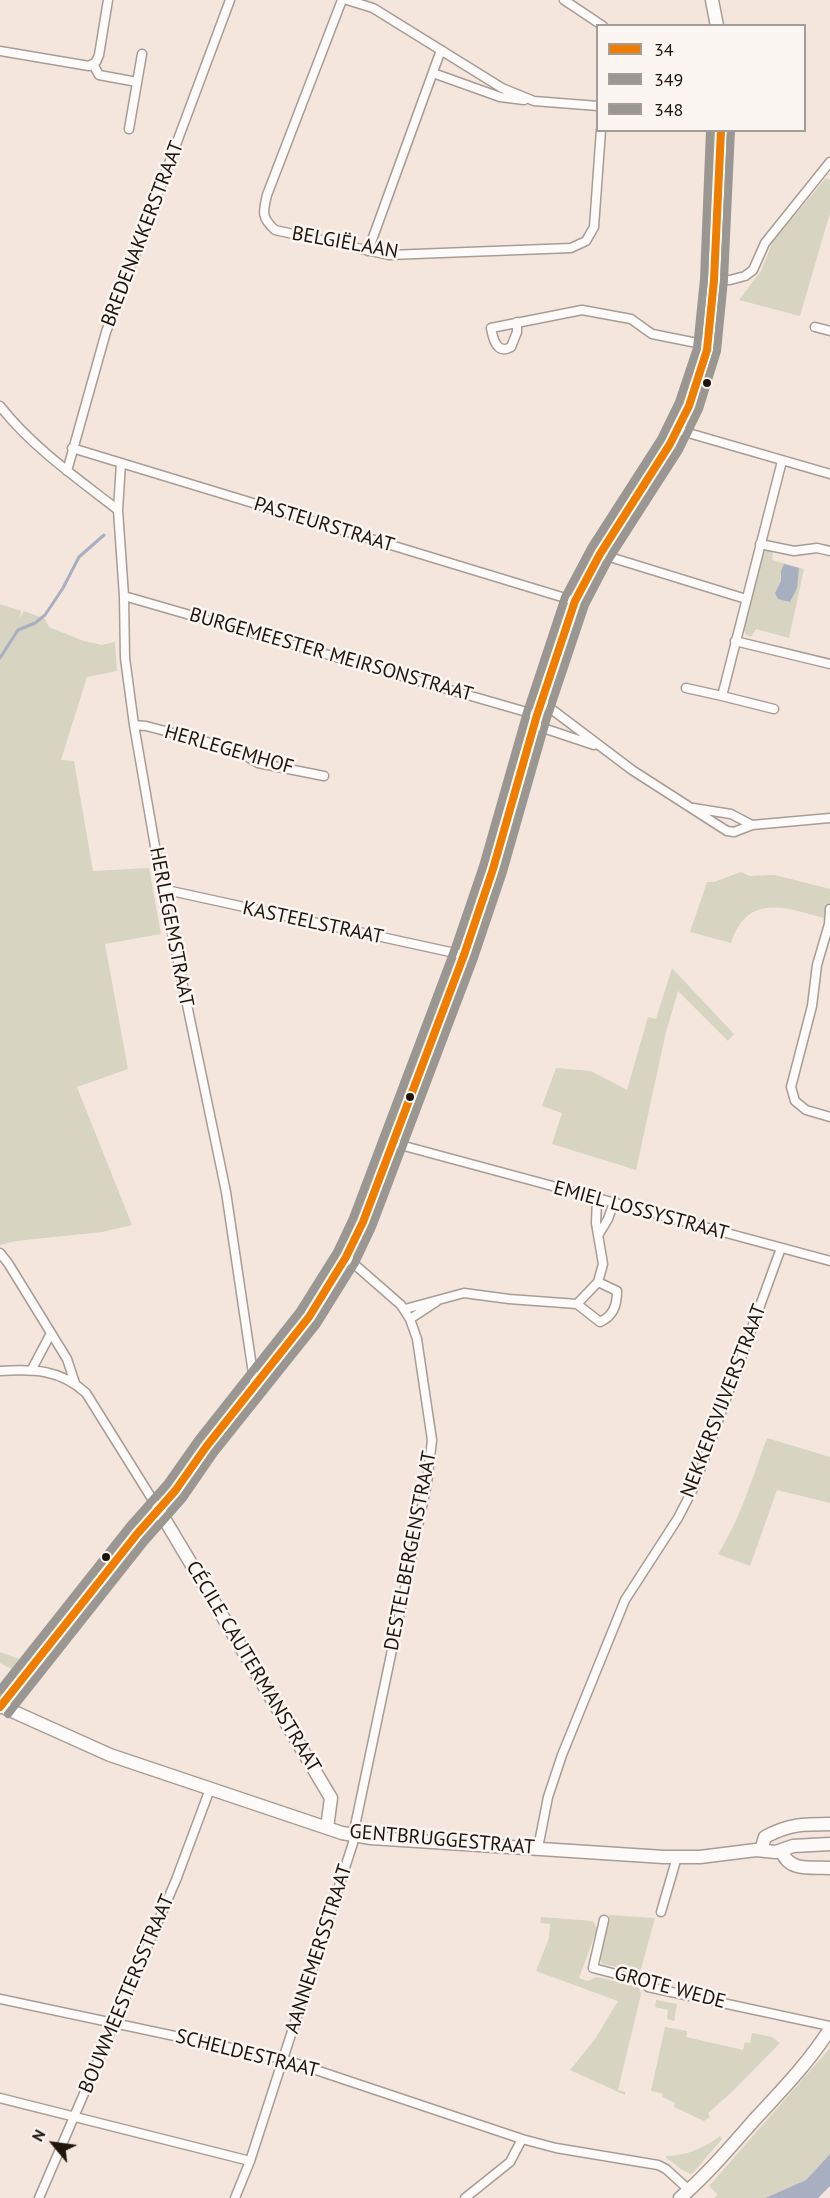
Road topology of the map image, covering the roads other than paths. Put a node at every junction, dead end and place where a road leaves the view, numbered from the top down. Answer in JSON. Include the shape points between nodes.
{"nodes":[{"id":1,"x":108,"y":0,"type":"edge"},
{"id":2,"x":230,"y":0,"type":"edge"},
{"id":3,"x":342,"y":0,"type":"edge"},
{"id":4,"x":347,"y":0,"type":"edge"},
{"id":5,"x":564,"y":0,"type":"edge"},
{"id":6,"x":712,"y":0,"type":"edge"},
{"id":7,"x":600,"y":24,"type":"edge"},
{"id":8,"x":717,"y":24,"type":"edge"},
{"id":9,"x":441,"y":50,"type":"junction"},
{"id":10,"x":0,"y":51,"type":"edge"},
{"id":11,"x":142,"y":54,"type":"dead end"},
{"id":12,"x":93,"y":64,"type":"junction"},
{"id":13,"x":433,"y":73,"type":"junction"},
{"id":14,"x":137,"y":82,"type":"junction"},
{"id":15,"x":534,"y":101,"type":"junction"},
{"id":16,"x":596,"y":106,"type":"edge"},
{"id":17,"x":129,"y":129,"type":"dead end"},
{"id":18,"x":601,"y":132,"type":"edge"},
{"id":19,"x":720,"y":132,"type":"edge"},
{"id":20,"x":830,"y":162,"type":"edge"},
{"id":21,"x":368,"y":250,"type":"junction"},
{"id":22,"x":714,"y":280,"type":"junction"},
{"id":23,"x":517,"y":322,"type":"dead end"},
{"id":24,"x":815,"y":327,"type":"dead end"},
{"id":25,"x":830,"y":331,"type":"edge"},
{"id":26,"x":707,"y":345,"type":"junction"},
{"id":27,"x":0,"y":406,"type":"edge"},
{"id":28,"x":678,"y":430,"type":"junction"},
{"id":29,"x":72,"y":448,"type":"junction"},
{"id":30,"x":782,"y":461,"type":"junction"},
{"id":31,"x":122,"y":464,"type":"junction"},
{"id":32,"x":67,"y":471,"type":"junction"},
{"id":33,"x":830,"y":474,"type":"edge"},
{"id":34,"x":118,"y":510,"type":"junction"},
{"id":35,"x":760,"y":544,"type":"junction"},
{"id":36,"x":830,"y":552,"type":"edge"},
{"id":37,"x":600,"y":554,"type":"junction"},
{"id":38,"x":124,"y":596,"type":"junction"},
{"id":39,"x":746,"y":599,"type":"junction"},
{"id":40,"x":575,"y":601,"type":"junction"},
{"id":41,"x":735,"y":641,"type":"junction"},
{"id":42,"x":830,"y":664,"type":"edge"},
{"id":43,"x":686,"y":688,"type":"dead end"},
{"id":44,"x":722,"y":696,"type":"junction"},
{"id":45,"x":542,"y":702,"type":"junction"},
{"id":46,"x":774,"y":709,"type":"dead end"},
{"id":47,"x":536,"y":720,"type":"junction"},
{"id":48,"x":134,"y":725,"type":"junction"},
{"id":49,"x":603,"y":748,"type":"junction"},
{"id":50,"x":324,"y":776,"type":"dead end"},
{"id":51,"x":691,"y":808,"type":"junction"},
{"id":52,"x":830,"y":818,"type":"edge"},
{"id":53,"x":752,"y":825,"type":"junction"},
{"id":54,"x":162,"y":889,"type":"junction"},
{"id":55,"x":830,"y":909,"type":"edge"},
{"id":56,"x":464,"y":956,"type":"junction"},
{"id":57,"x":830,"y":1117,"type":"edge"},
{"id":58,"x":393,"y":1143,"type":"junction"},
{"id":59,"x":597,"y":1199,"type":"junction"},
{"id":60,"x":614,"y":1202,"type":"junction"},
{"id":61,"x":599,"y":1234,"type":"junction"},
{"id":62,"x":782,"y":1248,"type":"junction"},
{"id":63,"x":0,"y":1253,"type":"edge"},
{"id":64,"x":346,"y":1257,"type":"junction"},
{"id":65,"x":830,"y":1261,"type":"edge"},
{"id":66,"x":598,"y":1282,"type":"junction"},
{"id":67,"x":439,"y":1299,"type":"junction"},
{"id":68,"x":577,"y":1304,"type":"junction"},
{"id":69,"x":405,"y":1309,"type":"junction"},
{"id":70,"x":410,"y":1319,"type":"junction"},
{"id":71,"x":51,"y":1333,"type":"junction"},
{"id":72,"x":32,"y":1369,"type":"junction"},
{"id":73,"x":0,"y":1371,"type":"edge"},
{"id":74,"x":75,"y":1383,"type":"junction"},
{"id":75,"x":255,"y":1387,"type":"junction"},
{"id":76,"x":159,"y":1510,"type":"junction"},
{"id":77,"x":1,"y":1706,"type":"edge"},
{"id":78,"x":210,"y":1789,"type":"junction"},
{"id":79,"x":830,"y":1824,"type":"edge"},
{"id":80,"x":788,"y":1827,"type":"junction"},
{"id":81,"x":327,"y":1828,"type":"junction"},
{"id":82,"x":353,"y":1836,"type":"junction"},
{"id":83,"x":830,"y":1844,"type":"edge"},
{"id":84,"x":538,"y":1848,"type":"junction"},
{"id":85,"x":761,"y":1850,"type":"junction"},
{"id":86,"x":782,"y":1851,"type":"junction"},
{"id":87,"x":677,"y":1857,"type":"junction"},
{"id":88,"x":830,"y":1868,"type":"edge"},
{"id":89,"x":662,"y":1912,"type":"dead end"},
{"id":90,"x":604,"y":1920,"type":"dead end"},
{"id":91,"x":0,"y":1999,"type":"edge"},
{"id":92,"x":114,"y":2024,"type":"junction"},
{"id":93,"x":830,"y":2028,"type":"edge"},
{"id":94,"x":284,"y":2059,"type":"junction"},
{"id":95,"x":0,"y":2098,"type":"edge"},
{"id":96,"x":75,"y":2116,"type":"junction"},
{"id":97,"x":522,"y":2139,"type":"junction"},
{"id":98,"x":250,"y":2161,"type":"junction"},
{"id":99,"x":685,"y":2194,"type":"edge"},
{"id":100,"x":39,"y":2198,"type":"edge"},
{"id":101,"x":236,"y":2198,"type":"edge"},
{"id":102,"x":465,"y":2198,"type":"edge"}],
"edges":[{"from":1,"to":12,"type":"street","via":[[99,54]]},
{"from":2,"to":29,"type":"street","name":"BREDENAKKERSTRAAT","via":[[106,332]]},
{"from":3,"to":21,"type":"street","name":"BELGIËLAAN","via":[[263,212],[266,222],[275,230]]},
{"from":4,"to":9,"type":"street","via":[[374,8]]},
{"from":5,"to":7,"type":"street"},
{"from":6,"to":8,"type":"main road"},
{"from":9,"to":13,"type":"street"},
{"from":9,"to":15,"type":"street","via":[[502,88]]},
{"from":10,"to":12,"type":"street","via":[[85,67]]},
{"from":11,"to":14,"type":"street"},
{"from":12,"to":14,"type":"street","via":[[99,75]]},
{"from":13,"to":15,"type":"street","via":[[500,98]]},
{"from":13,"to":21,"type":"street"},
{"from":14,"to":17,"type":"street"},
{"from":15,"to":16,"type":"street"},
{"from":18,"to":21,"type":"street","name":"BELGIËLAAN","via":[[594,227],[586,241],[571,248],[504,251],[389,255]]},
{"from":19,"to":22,"type":"main road"},
{"from":20,"to":22,"type":"street","via":[[765,243],[753,270],[730,280]]},
{"from":22,"to":26,"type":"main road"},
{"from":23,"to":26,"type":"street","via":[[582,310],[631,320],[652,334]]},
{"from":24,"to":25,"type":"street"},
{"from":26,"to":28,"type":"main road"},
{"from":27,"to":32,"type":"street","via":[[17,427]]},
{"from":28,"to":30,"type":"street"},
{"from":28,"to":37,"type":"main road"},
{"from":29,"to":31,"type":"street","name":"PASTEURSTRAAT"},
{"from":29,"to":32,"type":"street","name":"BREDENAKKERSTRAAT"},
{"from":30,"to":33,"type":"street"},
{"from":30,"to":35,"type":"street"},
{"from":31,"to":34,"type":"street","name":"HERLEGEMSTRAAT"},
{"from":31,"to":40,"type":"street","name":"PASTEURSTRAAT"},
{"from":32,"to":34,"type":"street"},
{"from":34,"to":38,"type":"street","name":"HERLEGEMSTRAAT"},
{"from":35,"to":36,"type":"street","via":[[794,551],[817,548]]},
{"from":35,"to":39,"type":"street"},
{"from":37,"to":39,"type":"street"},
{"from":37,"to":40,"type":"main road"},
{"from":38,"to":47,"type":"street","name":"BURGEMEESTER MEIRSONSTRAAT"},
{"from":38,"to":48,"type":"street","name":"HERLEGEMSTRAAT","via":[[125,658]]},
{"from":39,"to":41,"type":"street"},
{"from":40,"to":45,"type":"main road"},
{"from":41,"to":42,"type":"street"},
{"from":41,"to":44,"type":"street"},
{"from":43,"to":44,"type":"street"},
{"from":44,"to":46,"type":"street"},
{"from":45,"to":47,"type":"main road"},
{"from":45,"to":49,"type":"street"},
{"from":47,"to":49,"type":"street","name":"BURGEMEESTER MEIRSONSTRAAT"},
{"from":47,"to":56,"type":"main road"},
{"from":48,"to":50,"type":"street","name":"HERLEGEMHOF","via":[[234,749],[258,763]]},
{"from":48,"to":54,"type":"street","name":"HERLEGEMSTRAAT"},
{"from":49,"to":51,"type":"street"},
{"from":51,"to":53,"type":"street","via":[[731,814]]},
{"from":51,"to":53,"type":"street","via":[[727,831]]},
{"from":52,"to":53,"type":"street"},
{"from":54,"to":56,"type":"street","name":"KASTEELSTRAAT"},
{"from":54,"to":75,"type":"street","name":"HERLEGEMSTRAAT","via":[[226,1192]]},
{"from":55,"to":57,"type":"street","via":[[812,1006],[791,1087],[795,1101],[806,1110]]},
{"from":56,"to":58,"type":"main road"},
{"from":58,"to":59,"type":"street","name":"EMIEL LOSSYSTRAAT"},
{"from":58,"to":64,"type":"main road"},
{"from":59,"to":60,"type":"street","name":"EMIEL LOSSYSTRAAT"},
{"from":59,"to":61,"type":"street"},
{"from":60,"to":61,"type":"street"},
{"from":60,"to":62,"type":"street","name":"EMIEL LOSSYSTRAAT"},
{"from":61,"to":66,"type":"street","via":[[603,1264]]},
{"from":62,"to":65,"type":"street","name":"EMIEL LOSSYSTRAAT"},
{"from":62,"to":84,"type":"street","name":"NEKKERSVIJVERSTRAAT","via":[[694,1487],[625,1600],[548,1797]]},
{"from":63,"to":71,"type":"street"},
{"from":64,"to":69,"type":"street","name":"DESTELBERGENSTRAAT"},
{"from":64,"to":75,"type":"main road","via":[[309,1317]]},
{"from":66,"to":68,"type":"street"},
{"from":66,"to":68,"type":"street","via":[[617,1292],[617,1302],[609,1317],[600,1322]]},
{"from":67,"to":68,"type":"street","via":[[464,1293]]},
{"from":67,"to":69,"type":"street"},
{"from":67,"to":70,"type":"street"},
{"from":69,"to":70,"type":"street","name":"DESTELBERGENSTRAAT"},
{"from":70,"to":82,"type":"street","name":"DESTELBERGENSTRAAT","via":[[417,1339],[432,1440],[427,1484]]},
{"from":71,"to":72,"type":"street"},
{"from":71,"to":74,"type":"street","via":[[67,1359]]},
{"from":72,"to":73,"type":"street"},
{"from":72,"to":74,"type":"street","via":[[50,1371]]},
{"from":74,"to":76,"type":"street","via":[[86,1393]]},
{"from":75,"to":76,"type":"main road"},
{"from":76,"to":77,"type":"main road"},
{"from":76,"to":81,"type":"main road","name":"CÉCILE CAUTERMANSTRAAT","via":[[331,1798]]},
{"from":77,"to":78,"type":"main road","name":"GENTBRUGGESTRAAT","via":[[111,1755]]},
{"from":78,"to":81,"type":"main road","name":"GENTBRUGGESTRAAT"},
{"from":78,"to":92,"type":"street","name":"BOUWMEESTERSSTRAAT"},
{"from":79,"to":80,"type":"main road"},
{"from":80,"to":85,"type":"main road","via":[[765,1837]]},
{"from":80,"to":86,"type":"main road"},
{"from":81,"to":82,"type":"main road","name":"GENTBRUGGESTRAAT"},
{"from":82,"to":84,"type":"main road","name":"GENTBRUGGESTRAAT"},
{"from":82,"to":94,"type":"street","name":"AANNEMERSSTRAAT"},
{"from":83,"to":86,"type":"main road","name":"GENTBRUGGESTRAAT","via":[[794,1846]]},
{"from":84,"to":87,"type":"main road","name":"GENTBRUGGESTRAAT"},
{"from":85,"to":86,"type":"main road","name":"GENTBRUGGESTRAAT"},
{"from":85,"to":87,"type":"main road","name":"GENTBRUGGESTRAAT"},
{"from":86,"to":88,"type":"main road","via":[[791,1865]]},
{"from":87,"to":89,"type":"street"},
{"from":90,"to":93,"type":"street","name":"GROTE WEDE","via":[[593,1968],[643,1981],[648,1987]]},
{"from":91,"to":92,"type":"street","name":"SCHELDESTRAAT"},
{"from":92,"to":94,"type":"street","name":"SCHELDESTRAAT"},
{"from":92,"to":96,"type":"street","name":"BOUWMEESTERSSTRAAT"},
{"from":93,"to":99,"type":"main road","via":[[794,2076]]},
{"from":94,"to":97,"type":"street","name":"SCHELDESTRAAT"},
{"from":94,"to":98,"type":"street","name":"AANNEMERSSTRAAT"},
{"from":95,"to":96,"type":"street"},
{"from":96,"to":98,"type":"street"},
{"from":96,"to":100,"type":"street","name":"BOUWMEESTERSSTRAAT"},
{"from":97,"to":99,"type":"street","name":"SCHELDESTRAAT","via":[[658,2165],[666,2169]]},
{"from":97,"to":102,"type":"street","via":[[510,2162]]},
{"from":98,"to":101,"type":"street","name":"AANNEMERSSTRAAT"}]}
